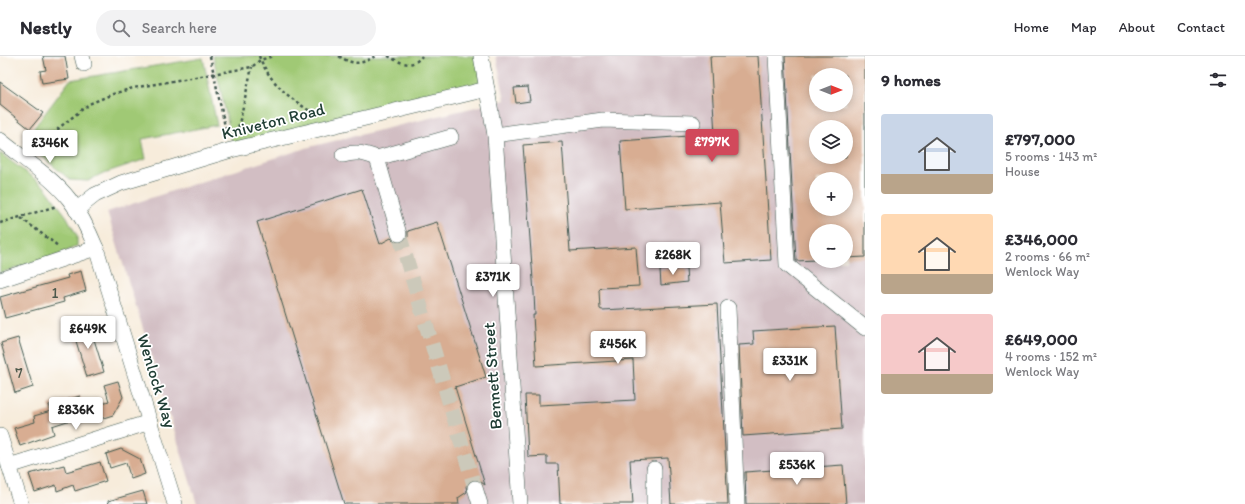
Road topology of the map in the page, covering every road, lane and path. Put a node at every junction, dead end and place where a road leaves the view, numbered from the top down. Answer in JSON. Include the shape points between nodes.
{"nodes":[{"id":1,"x":210,"y":56,"type":"edge"},
{"id":2,"x":258,"y":56,"type":"edge"},
{"id":3,"x":273,"y":56,"type":"edge"},
{"id":4,"x":339,"y":56,"type":"edge"},
{"id":5,"x":375,"y":56,"type":"edge"},
{"id":6,"x":388,"y":56,"type":"edge"},
{"id":7,"x":422,"y":56,"type":"edge"},
{"id":8,"x":481,"y":56,"type":"edge"},
{"id":9,"x":776,"y":56,"type":"edge"},
{"id":10,"x":260,"y":60,"type":"junction"},
{"id":11,"x":252,"y":67,"type":"junction"},
{"id":12,"x":214,"y":73,"type":"junction"},
{"id":13,"x":487,"y":89,"type":"junction"},
{"id":14,"x":317,"y":118,"type":"dead end"},
{"id":15,"x":693,"y":122,"type":"dead end"},
{"id":16,"x":237,"y":133,"type":"dead end"},
{"id":17,"x":495,"y":135,"type":"junction"},
{"id":18,"x":451,"y":137,"type":"dead end"},
{"id":19,"x":0,"y":140,"type":"edge"},
{"id":20,"x":230,"y":150,"type":"junction"},
{"id":21,"x":343,"y":155,"type":"dead end"},
{"id":22,"x":377,"y":158,"type":"junction"},
{"id":23,"x":28,"y":162,"type":"junction"},
{"id":24,"x":59,"y":205,"type":"dead end"},
{"id":25,"x":76,"y":210,"type":"junction"},
{"id":26,"x":20,"y":218,"type":"junction"},
{"id":27,"x":0,"y":223,"type":"edge"},
{"id":28,"x":399,"y":234,"type":"tunnel mouth"},
{"id":29,"x":96,"y":248,"type":"junction"},
{"id":30,"x":61,"y":249,"type":"dead end"},
{"id":31,"x":0,"y":280,"type":"edge"},
{"id":32,"x":728,"y":308,"type":"dead end"},
{"id":33,"x":865,"y":328,"type":"edge"},
{"id":34,"x":150,"y":422,"type":"junction"},
{"id":35,"x":0,"y":436,"type":"edge"},
{"id":36,"x":9,"y":466,"type":"junction"},
{"id":37,"x":654,"y":469,"type":"dead end"},
{"id":38,"x":475,"y":488,"type":"tunnel mouth"},
{"id":39,"x":21,"y":504,"type":"edge"},
{"id":40,"x":175,"y":504,"type":"edge"},
{"id":41,"x":480,"y":504,"type":"edge"},
{"id":42,"x":520,"y":504,"type":"edge"},
{"id":43,"x":654,"y":504,"type":"edge"},
{"id":44,"x":737,"y":504,"type":"edge"}],
"edges":[{"from":1,"to":12,"type":"path"},
{"from":2,"to":10,"type":"path"},
{"from":3,"to":10,"type":"path"},
{"from":4,"to":5,"type":"path","via":[[350,63],[360,63]]},
{"from":6,"to":7,"type":"path","via":[[409,64],[418,61]]},
{"from":8,"to":13,"type":"street","name":"Bennett Street"},
{"from":9,"to":33,"type":"street","via":[[787,265]]},
{"from":10,"to":11,"type":"path"},
{"from":10,"to":14,"type":"path","via":[[265,71],[272,76],[283,92]]},
{"from":11,"to":12,"type":"path"},
{"from":11,"to":16,"type":"path"},
{"from":12,"to":20,"type":"path"},
{"from":12,"to":23,"type":"path","via":[[133,88],[89,104],[60,127]]},
{"from":13,"to":17,"type":"street","name":"Bennett Street"},
{"from":13,"to":20,"type":"street","name":"Kniveton Road"},
{"from":15,"to":17,"type":"street","via":[[603,120]]},
{"from":17,"to":42,"type":"street","name":"Bennett Street"},
{"from":18,"to":22,"type":"street"},
{"from":19,"to":23,"type":"street","name":"Wenlock Way"},
{"from":20,"to":25,"type":"street","name":"Kniveton Road","via":[[121,182],[95,195]]},
{"from":21,"to":22,"type":"street","via":[[354,152]]},
{"from":22,"to":28,"type":"street"},
{"from":23,"to":25,"type":"street","name":"Wenlock Way","via":[[60,189]]},
{"from":24,"to":26,"type":"path"},
{"from":25,"to":29,"type":"street","name":"Wenlock Way"},
{"from":26,"to":27,"type":"path"},
{"from":26,"to":30,"type":"path"},
{"from":29,"to":31,"type":"street"},
{"from":29,"to":34,"type":"street","name":"Wenlock Way"},
{"from":32,"to":44,"type":"street"},
{"from":34,"to":36,"type":"street"},
{"from":34,"to":40,"type":"street","name":"Wenlock Way"},
{"from":35,"to":36,"type":"street"},
{"from":36,"to":39,"type":"street"},
{"from":37,"to":43,"type":"street"},
{"from":38,"to":41,"type":"street"}]}
